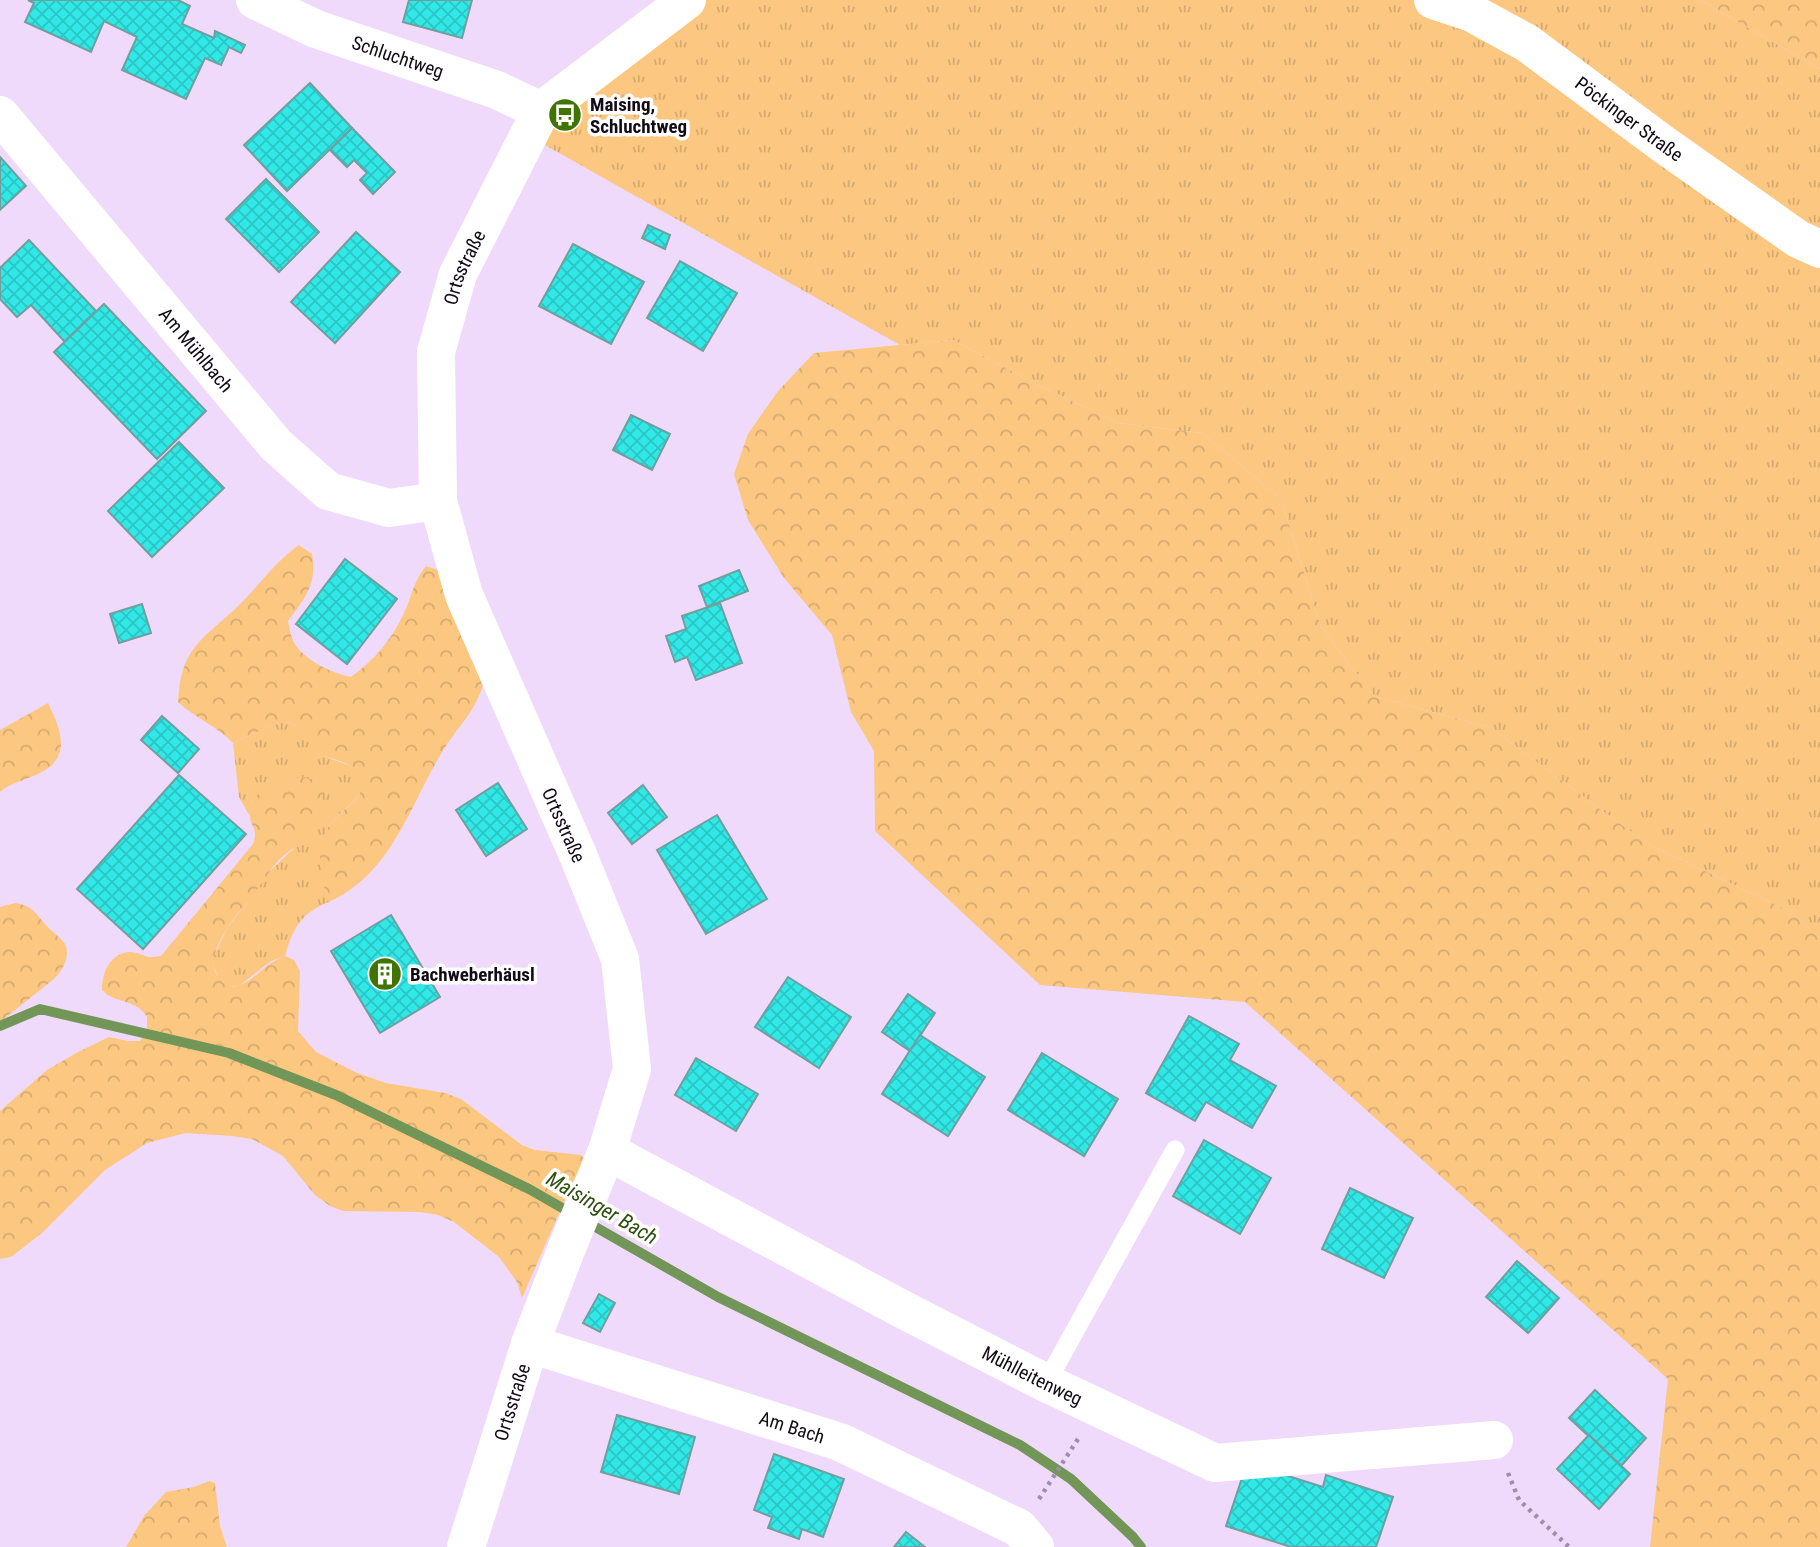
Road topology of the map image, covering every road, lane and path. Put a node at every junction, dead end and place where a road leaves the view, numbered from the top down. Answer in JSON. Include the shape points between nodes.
{"nodes":[{"id":1,"x":255,"y":0,"type":"edge"},
{"id":2,"x":687,"y":0,"type":"edge"},
{"id":3,"x":1433,"y":0,"type":"edge"},
{"id":4,"x":541,"y":111,"type":"junction"},
{"id":5,"x":0,"y":115,"type":"edge"},
{"id":6,"x":1820,"y":249,"type":"edge"},
{"id":7,"x":438,"y":500,"type":"junction"},
{"id":8,"x":1175,"y":1150,"type":"dead end"},
{"id":9,"x":600,"y":1168,"type":"junction"},
{"id":10,"x":530,"y":1345,"type":"junction"},
{"id":11,"x":1046,"y":1383,"type":"junction"},
{"id":12,"x":1098,"y":1409,"type":"junction"},
{"id":13,"x":1494,"y":1440,"type":"joint"},
{"id":14,"x":1027,"y":1538,"type":"edge"},
{"id":15,"x":466,"y":1547,"type":"edge"},
{"id":16,"x":1569,"y":1547,"type":"edge"}],
"edges":[{"from":1,"to":4,"type":"street","name":"Schluchtweg","via":[[316,29],[497,90]]},
{"from":2,"to":4,"type":"street"},
{"from":3,"to":6,"type":"street","name":"Pöckinger Straße","via":[[1472,13],[1527,43],[1798,239]]},
{"from":4,"to":7,"type":"street","name":"Ortsstraße","via":[[458,274],[436,352]]},
{"from":5,"to":7,"type":"street","name":"Am Mühlbach","via":[[276,445],[328,491],[389,508]]},
{"from":7,"to":9,"type":"street","name":"Ortsstraße","via":[[464,594],[620,959],[632,1069]]},
{"from":8,"to":11,"type":"lane"},
{"from":9,"to":10,"type":"street","name":"Ortsstraße"},
{"from":9,"to":11,"type":"street","name":"Mühlleitenweg","via":[[900,1308]]},
{"from":10,"to":14,"type":"street","name":"Am Bach","via":[[840,1441]]},
{"from":10,"to":15,"type":"street","name":"Ortsstraße"},
{"from":11,"to":12,"type":"street","name":"Mühlleitenweg"},
{"from":12,"to":13,"type":"street","name":"Mühlleitenweg","via":[[1215,1463]]},
{"from":12,"to":14,"type":"path"},
{"from":13,"to":16,"type":"path","via":[[1519,1500]]}]}
